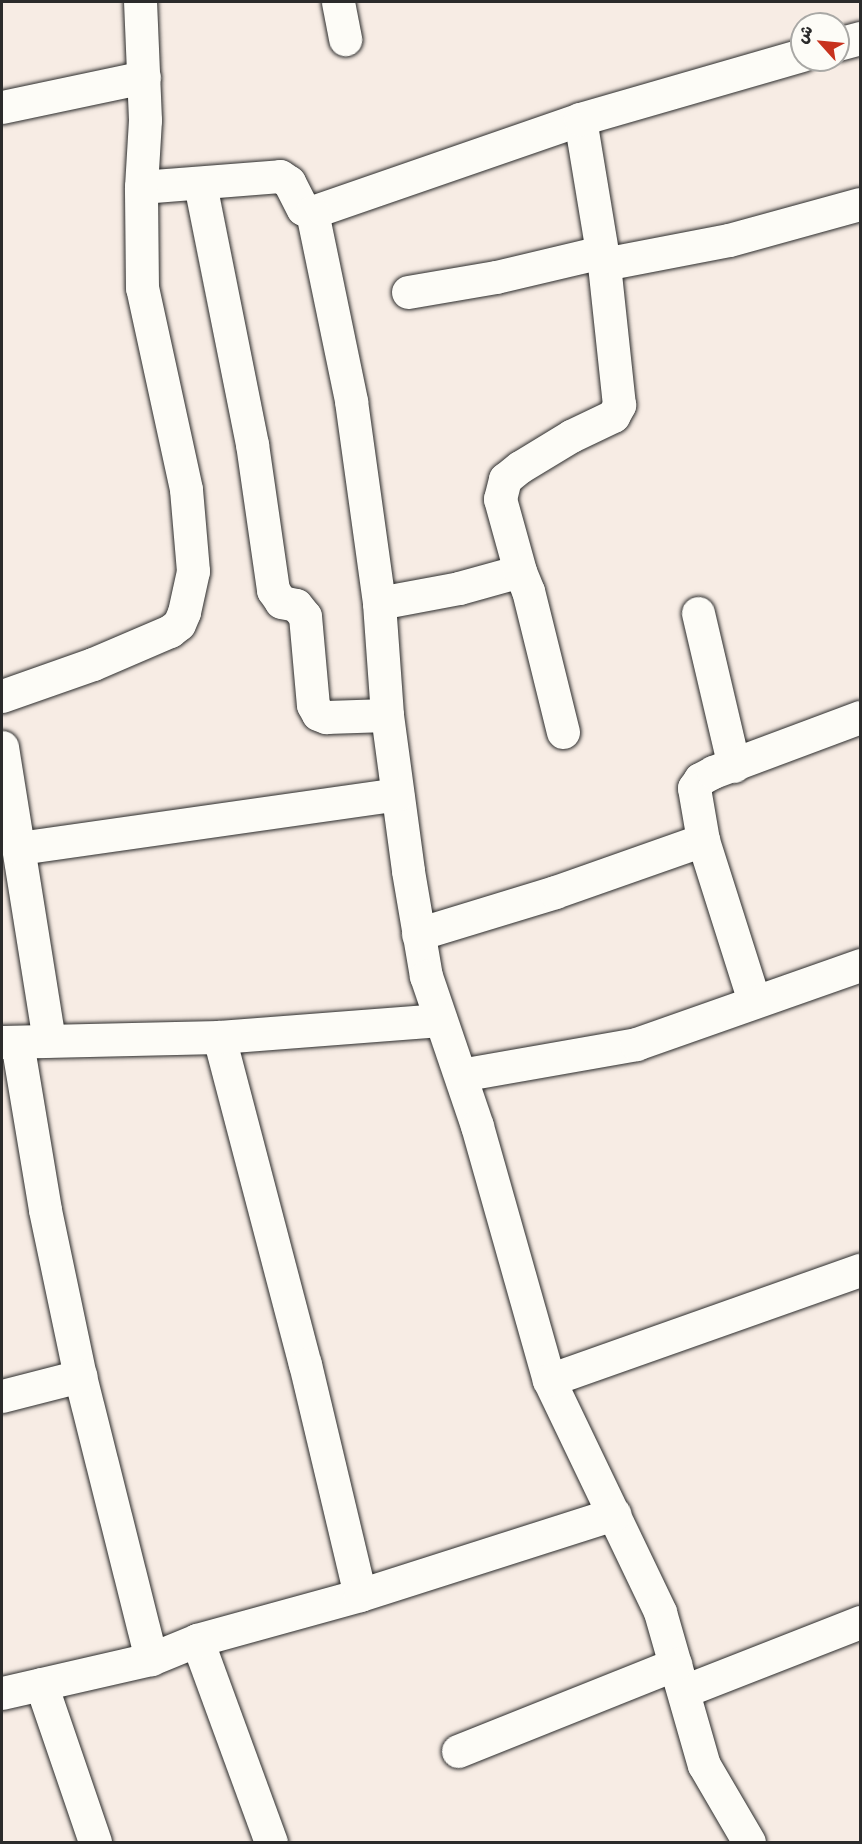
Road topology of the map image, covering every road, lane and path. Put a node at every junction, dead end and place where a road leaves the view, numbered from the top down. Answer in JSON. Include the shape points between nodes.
{"nodes":[{"id":1,"x":140,"y":2,"type":"edge"},
{"id":2,"x":338,"y":2,"type":"edge"},
{"id":3,"x":345,"y":39,"type":"dead end"},
{"id":4,"x":790,"y":58,"type":"edge"},
{"id":5,"x":144,"y":77,"type":"junction"},
{"id":6,"x":2,"y":107,"type":"edge"},
{"id":7,"x":580,"y":119,"type":"junction"},
{"id":8,"x":200,"y":184,"type":"junction"},
{"id":9,"x":141,"y":187,"type":"junction"},
{"id":10,"x":861,"y":204,"type":"edge"},
{"id":11,"x":312,"y":212,"type":"junction"},
{"id":12,"x":603,"y":258,"type":"junction"},
{"id":13,"x":408,"y":292,"type":"dead end"},
{"id":14,"x":520,"y":571,"type":"junction"},
{"id":15,"x":379,"y":603,"type":"junction"},
{"id":16,"x":698,"y":613,"type":"dead end"},
{"id":17,"x":2,"y":696,"type":"edge"},
{"id":18,"x":387,"y":715,"type":"junction"},
{"id":19,"x":861,"y":717,"type":"edge"},
{"id":20,"x":563,"y":732,"type":"dead end"},
{"id":21,"x":2,"y":747,"type":"edge"},
{"id":22,"x":734,"y":766,"type":"junction"},
{"id":23,"x":397,"y":794,"type":"junction"},
{"id":24,"x":703,"y":840,"type":"junction"},
{"id":25,"x":19,"y":848,"type":"junction"},
{"id":26,"x":418,"y":934,"type":"junction"},
{"id":27,"x":861,"y":965,"type":"edge"},
{"id":28,"x":754,"y":1002,"type":"junction"},
{"id":29,"x":440,"y":1020,"type":"junction"},
{"id":30,"x":219,"y":1037,"type":"junction"},
{"id":31,"x":22,"y":1042,"type":"edge"},
{"id":32,"x":461,"y":1075,"type":"junction"},
{"id":33,"x":861,"y":1270,"type":"edge"},
{"id":34,"x":80,"y":1376,"type":"junction"},
{"id":35,"x":549,"y":1380,"type":"junction"},
{"id":36,"x":2,"y":1396,"type":"edge"},
{"id":37,"x":614,"y":1514,"type":"junction"},
{"id":38,"x":360,"y":1595,"type":"junction"},
{"id":39,"x":861,"y":1622,"type":"edge"},
{"id":40,"x":197,"y":1640,"type":"junction"},
{"id":41,"x":151,"y":1659,"type":"junction"},
{"id":42,"x":680,"y":1677,"type":"junction"},
{"id":43,"x":41,"y":1684,"type":"junction"},
{"id":44,"x":2,"y":1693,"type":"edge"},
{"id":45,"x":458,"y":1751,"type":"dead end"},
{"id":46,"x":95,"y":1842,"type":"edge"},
{"id":47,"x":271,"y":1842,"type":"edge"},
{"id":48,"x":748,"y":1842,"type":"edge"}],
"edges":[{"from":1,"to":5,"type":"street"},
{"from":2,"to":3,"type":"street"},
{"from":4,"to":7,"type":"street"},
{"from":5,"to":6,"type":"street"},
{"from":5,"to":9,"type":"street"},
{"from":7,"to":11,"type":"street"},
{"from":7,"to":12,"type":"street"},
{"from":8,"to":9,"type":"street"},
{"from":8,"to":11,"type":"street","via":[[280,176],[289,182],[303,209]]},
{"from":8,"to":18,"type":"street","via":[[252,444],[273,590],[281,602],[296,605],[305,616],[313,705],[318,714],[326,717]]},
{"from":9,"to":17,"type":"street","via":[[142,288],[186,489],[193,571],[184,612],[179,624],[159,637]]},
{"from":10,"to":12,"type":"street","via":[[729,240]]},
{"from":11,"to":15,"type":"street","via":[[351,401]]},
{"from":12,"to":13,"type":"street"},
{"from":12,"to":14,"type":"street","via":[[619,405],[613,416],[571,436],[505,479],[500,499]]},
{"from":14,"to":15,"type":"street","via":[[459,588]]},
{"from":14,"to":20,"type":"street"},
{"from":15,"to":18,"type":"street"},
{"from":16,"to":22,"type":"street"},
{"from":18,"to":23,"type":"street"},
{"from":19,"to":22,"type":"street"},
{"from":21,"to":25,"type":"street"},
{"from":22,"to":24,"type":"street","via":[[700,779],[694,788]]},
{"from":23,"to":25,"type":"street"},
{"from":23,"to":26,"type":"street"},
{"from":24,"to":26,"type":"street","via":[[555,892]]},
{"from":24,"to":28,"type":"street"},
{"from":25,"to":31,"type":"street"},
{"from":26,"to":29,"type":"street"},
{"from":27,"to":28,"type":"street"},
{"from":28,"to":32,"type":"street","via":[[636,1044]]},
{"from":29,"to":30,"type":"street"},
{"from":29,"to":32,"type":"street"},
{"from":30,"to":31,"type":"street"},
{"from":30,"to":38,"type":"street"},
{"from":31,"to":34,"type":"street","via":[[45,1210]]},
{"from":32,"to":35,"type":"street"},
{"from":33,"to":35,"type":"street"},
{"from":34,"to":36,"type":"street"},
{"from":34,"to":41,"type":"street"},
{"from":35,"to":37,"type":"street"},
{"from":37,"to":38,"type":"street"},
{"from":37,"to":42,"type":"street","via":[[660,1612]]},
{"from":38,"to":40,"type":"street"},
{"from":39,"to":42,"type":"street"},
{"from":40,"to":41,"type":"street"},
{"from":40,"to":47,"type":"street"},
{"from":41,"to":43,"type":"street"},
{"from":42,"to":45,"type":"street"},
{"from":42,"to":48,"type":"street","via":[[704,1765]]},
{"from":43,"to":44,"type":"street"},
{"from":43,"to":46,"type":"street"}]}
